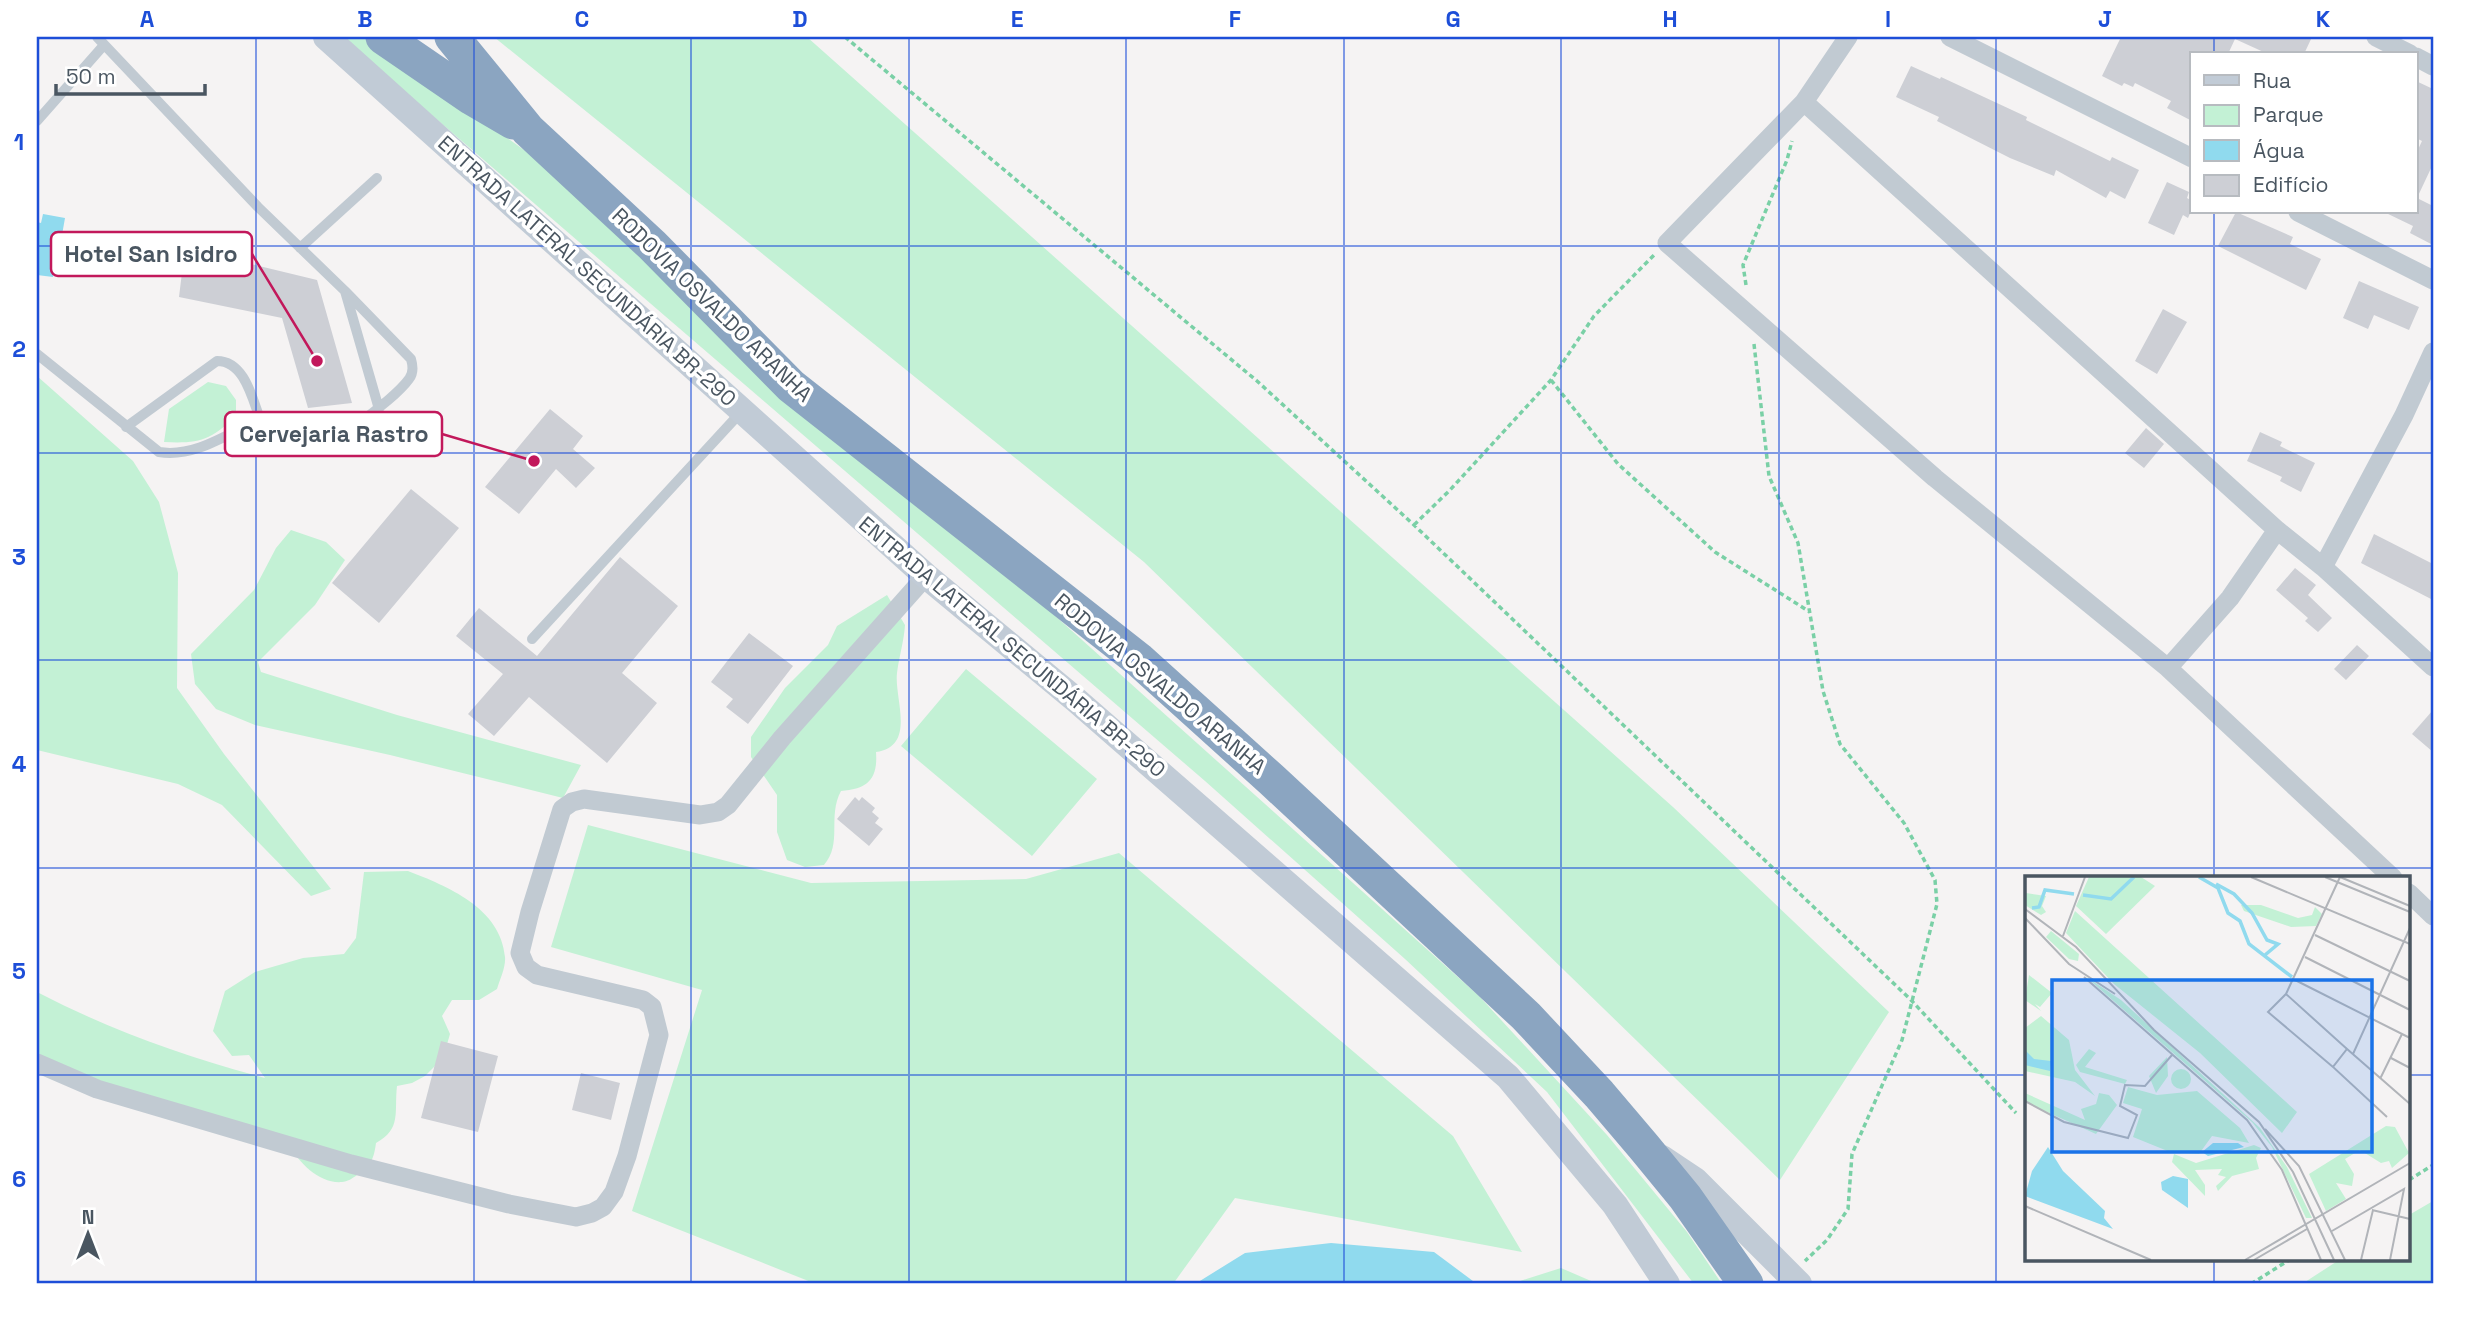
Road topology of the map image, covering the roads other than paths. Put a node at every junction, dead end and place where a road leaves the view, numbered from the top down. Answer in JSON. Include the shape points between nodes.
{"nodes":[{"id":1,"x":326,"y":37,"type":"edge"},
{"id":2,"x":383,"y":37,"type":"edge"},
{"id":3,"x":452,"y":37,"type":"edge"},
{"id":4,"x":1847,"y":37,"type":"edge"},
{"id":5,"x":1950,"y":37,"type":"edge"},
{"id":6,"x":2376,"y":37,"type":"edge"},
{"id":7,"x":100,"y":41,"type":"edge"},
{"id":8,"x":2406,"y":52,"type":"edge"},
{"id":9,"x":1804,"y":102,"type":"junction"},
{"id":10,"x":37,"y":121,"type":"edge"},
{"id":11,"x":528,"y":130,"type":"junction"},
{"id":12,"x":2190,"y":157,"type":"edge"},
{"id":13,"x":377,"y":178,"type":"dead end"},
{"id":14,"x":2302,"y":214,"type":"edge"},
{"id":15,"x":300,"y":248,"type":"junction"},
{"id":16,"x":2433,"y":279,"type":"edge"},
{"id":17,"x":345,"y":291,"type":"junction"},
{"id":18,"x":2433,"y":352,"type":"edge"},
{"id":19,"x":37,"y":354,"type":"edge"},
{"id":20,"x":379,"y":409,"type":"junction"},
{"id":21,"x":742,"y":411,"type":"junction"},
{"id":22,"x":260,"y":418,"type":"junction"},
{"id":23,"x":126,"y":427,"type":"junction"},
{"id":24,"x":2277,"y":530,"type":"junction"},
{"id":25,"x":2323,"y":567,"type":"junction"},
{"id":26,"x":926,"y":576,"type":"junction"},
{"id":27,"x":532,"y":639,"type":"dead end"},
{"id":28,"x":2433,"y":667,"type":"edge"},
{"id":29,"x":2168,"y":668,"type":"junction"},
{"id":30,"x":2391,"y":876,"type":"edge"},
{"id":31,"x":2410,"y":894,"type":"edge"},
{"id":32,"x":2433,"y":916,"type":"edge"},
{"id":33,"x":37,"y":1063,"type":"edge"},
{"id":34,"x":1644,"y":1147,"type":"junction"},
{"id":35,"x":1795,"y":1279,"type":"edge"},
{"id":36,"x":1667,"y":1284,"type":"edge"},
{"id":37,"x":1746,"y":1284,"type":"edge"}],
"edges":[{"from":1,"to":21,"type":"main road","name":"ENTRADA LATERAL SECUNDÁRIA BR-290"},
{"from":2,"to":11,"type":"highway","name":"RODOVIA OSVALDO ARANHA"},
{"from":3,"to":11,"type":"highway","name":"RODOVIA OSVALDO ARANHA"},
{"from":4,"to":9,"type":"street"},
{"from":5,"to":12,"type":"street"},
{"from":6,"to":8,"type":"street"},
{"from":7,"to":10,"type":"lane"},
{"from":7,"to":15,"type":"lane"},
{"from":9,"to":24,"type":"street"},
{"from":9,"to":29,"type":"street","via":[[1667,243],[1935,478]]},
{"from":11,"to":34,"type":"highway","name":"RODOVIA OSVALDO ARANHA","via":[[652,245],[791,386],[1139,660],[1261,770],[1526,1016]]},
{"from":13,"to":15,"type":"lane"},
{"from":14,"to":16,"type":"street"},
{"from":15,"to":17,"type":"lane"},
{"from":17,"to":20,"type":"lane"},
{"from":17,"to":20,"type":"lane","via":[[411,359],[411,378]]},
{"from":18,"to":25,"type":"street"},
{"from":19,"to":23,"type":"lane"},
{"from":20,"to":22,"type":"lane","via":[[314,450],[297,452],[285,447]]},
{"from":21,"to":26,"type":"main road","name":"ENTRADA LATERAL SECUNDÁRIA BR-290"},
{"from":21,"to":27,"type":"lane"},
{"from":22,"to":23,"type":"lane","via":[[188,452],[174,454],[159,452]]},
{"from":22,"to":23,"type":"lane","via":[[236,367],[217,360]]},
{"from":24,"to":25,"type":"street"},
{"from":24,"to":29,"type":"street","via":[[2230,598]]},
{"from":25,"to":28,"type":"street"},
{"from":26,"to":33,"type":"street","via":[[718,813],[700,816],[584,799],[562,809],[520,953],[526,967],[537,975],[643,1000],[652,1007],[659,1035],[627,1156],[614,1192],[603,1207],[576,1217],[496,1201],[351,1164],[97,1089]]},
{"from":26,"to":36,"type":"main road","name":"ENTRADA LATERAL SECUNDÁRIA BR-290","via":[[1076,700],[1508,1077],[1615,1205]]},
{"from":29,"to":30,"type":"street"},
{"from":31,"to":32,"type":"street"},
{"from":34,"to":35,"type":"main road","via":[[1695,1180]]},
{"from":34,"to":37,"type":"highway","name":"RODOVIA OSVALDO ARANHA"}]}
